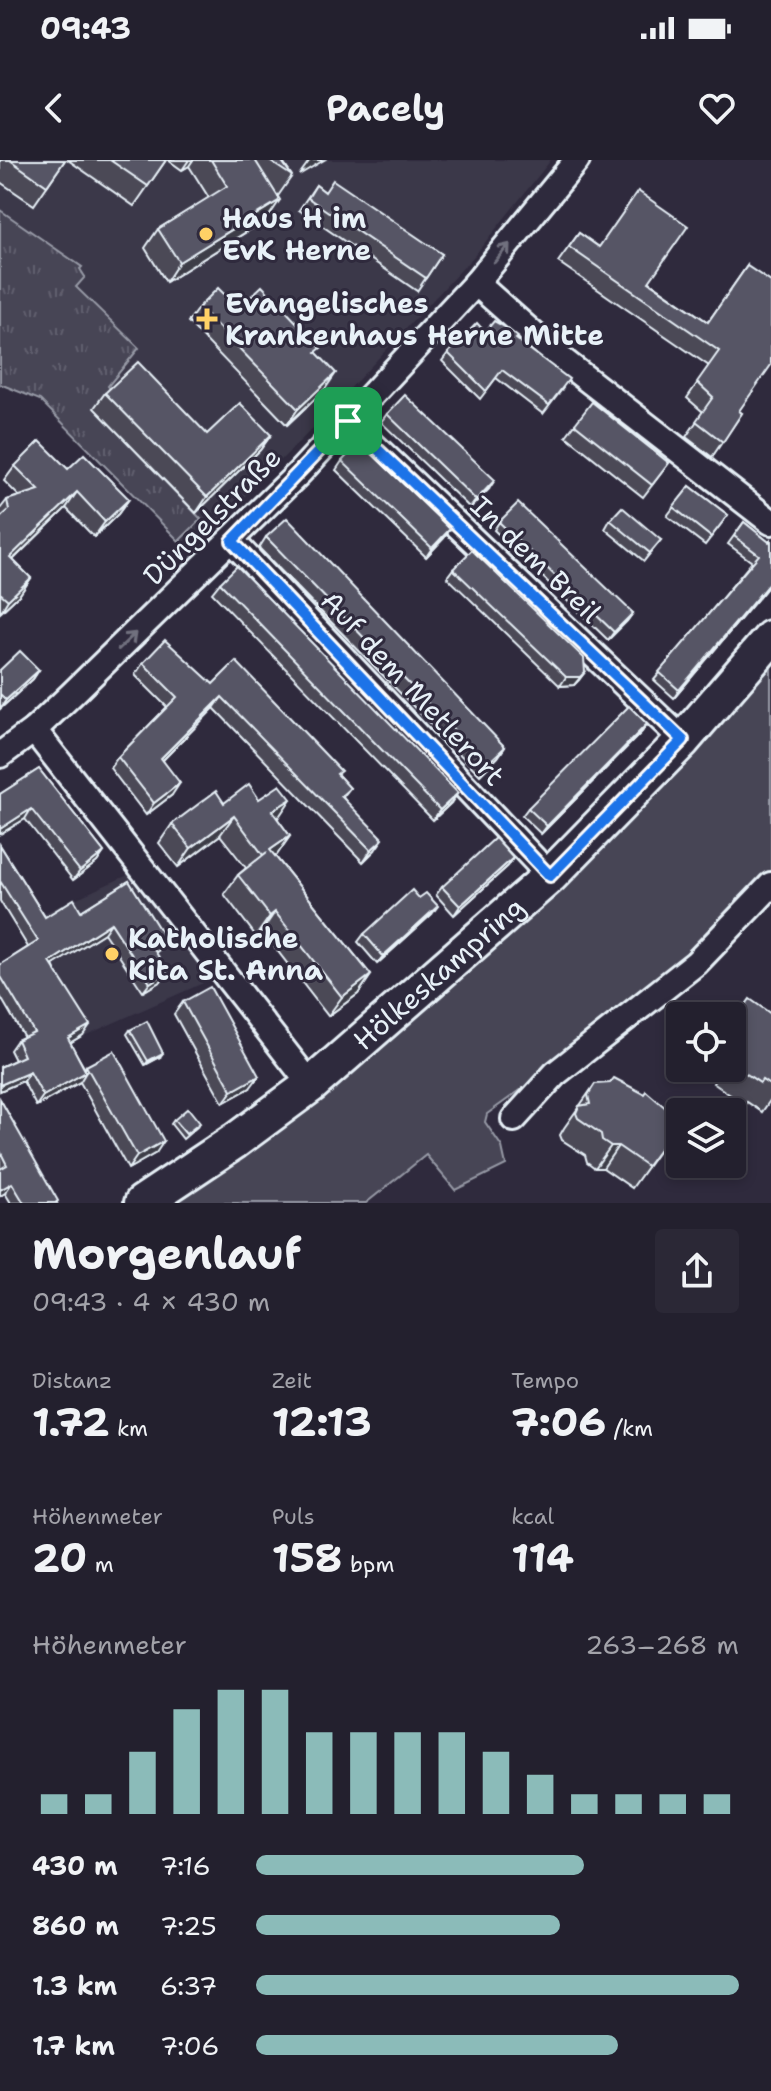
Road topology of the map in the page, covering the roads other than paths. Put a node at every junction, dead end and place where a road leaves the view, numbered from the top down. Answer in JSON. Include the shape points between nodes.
{"nodes":[{"id":1,"x":577,"y":160,"type":"edge"},
{"id":2,"x":476,"y":283,"type":"junction"},
{"id":3,"x":348,"y":421,"type":"junction"},
{"id":4,"x":771,"y":522,"type":"edge"},
{"id":5,"x":232,"y":541,"type":"junction"},
{"id":6,"x":771,"y":638,"type":"edge"},
{"id":7,"x":34,"y":730,"type":"junction"},
{"id":8,"x":683,"y":740,"type":"junction"},
{"id":9,"x":0,"y":755,"type":"edge"},
{"id":10,"x":550,"y":876,"type":"junction"},
{"id":11,"x":771,"y":885,"type":"edge"},
{"id":12,"x":311,"y":1085,"type":"junction"},
{"id":13,"x":514,"y":1119,"type":"dead end"},
{"id":14,"x":142,"y":1203,"type":"edge"}],
"edges":[{"from":2,"to":1,"type":"street","name":"Düngelstraße","one_way":true},
{"from":2,"to":3,"type":"street","name":"Düngelstraße"},
{"from":2,"to":4,"type":"street","via":[[573,368]]},
{"from":3,"to":5,"type":"street","name":"Düngelstraße"},
{"from":3,"to":8,"type":"street","name":"In dem Breil"},
{"from":7,"to":5,"type":"street","name":"Düngelstraße","one_way":true},
{"from":5,"to":10,"type":"street","name":"Auf dem Metlerort"},
{"from":6,"to":8,"type":"street","name":"Hölkeskampring"},
{"from":7,"to":9,"type":"street","name":"Düngelstraße"},
{"from":7,"to":12,"type":"street"},
{"from":8,"to":10,"type":"street","name":"Hölkeskampring"},
{"from":10,"to":12,"type":"street","name":"Hölkeskampring"},
{"from":11,"to":13,"type":"street","via":[[696,963],[555,1074]]},
{"from":12,"to":14,"type":"street","name":"Hölkeskampring"}]}
